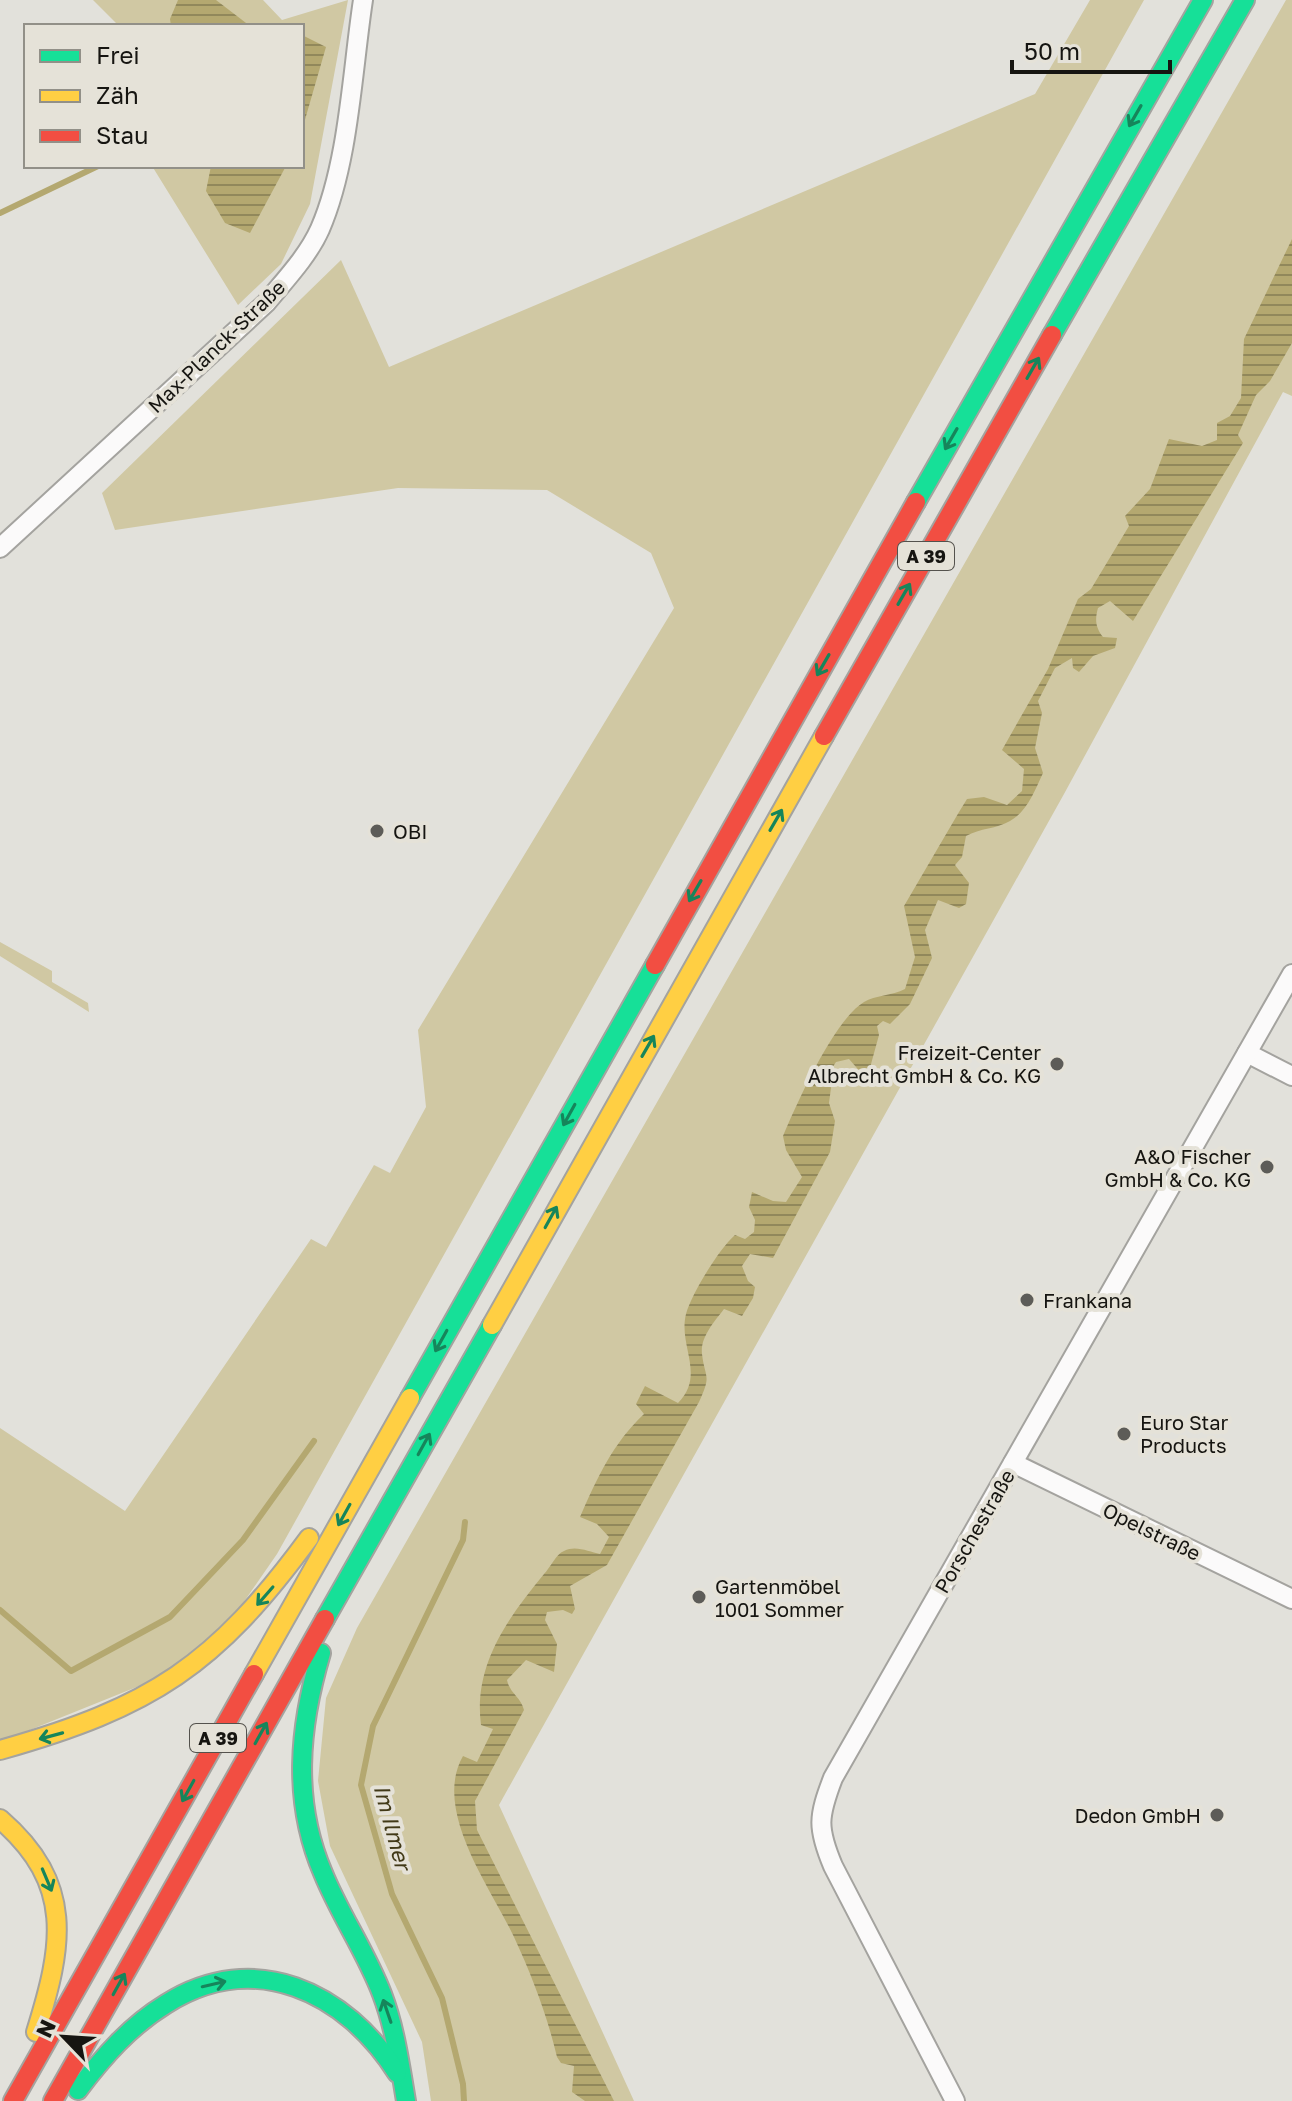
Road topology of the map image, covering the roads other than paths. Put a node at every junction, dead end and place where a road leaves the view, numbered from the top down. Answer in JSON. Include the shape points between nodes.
{"nodes":[{"id":1,"x":363,"y":0,"type":"edge"},
{"id":2,"x":1203,"y":0,"type":"edge"},
{"id":3,"x":1245,"y":0,"type":"edge"},
{"id":4,"x":0,"y":548,"type":"edge"},
{"id":5,"x":1292,"y":974,"type":"edge"},
{"id":6,"x":1247,"y":1053,"type":"junction"},
{"id":7,"x":1292,"y":1076,"type":"edge"},
{"id":8,"x":423,"y":1374,"type":"junction"},
{"id":9,"x":1013,"y":1463,"type":"junction"},
{"id":10,"x":344,"y":1585,"type":"junction"},
{"id":11,"x":1292,"y":1599,"type":"edge"},
{"id":12,"x":0,"y":1750,"type":"edge"},
{"id":13,"x":0,"y":1819,"type":"edge"},
{"id":14,"x":405,"y":2094,"type":"edge"},
{"id":15,"x":13,"y":2101,"type":"edge"},
{"id":16,"x":53,"y":2101,"type":"edge"},
{"id":17,"x":69,"y":2101,"type":"edge"},
{"id":18,"x":955,"y":2101,"type":"edge"}],
"edges":[{"from":1,"to":4,"type":"street","name":"Max-Planck-Straße","via":[[337,176],[319,230],[294,269],[266,303]]},
{"from":2,"to":8,"type":"highway","number":"A 39","one_way":true},
{"from":10,"to":3,"type":"highway","number":"A 39","one_way":true},
{"from":5,"to":6,"type":"street","name":"Porschestraße"},
{"from":6,"to":7,"type":"street"},
{"from":6,"to":9,"type":"street","name":"Porschestraße"},
{"from":8,"to":12,"type":"highway","one_way":true,"via":[[284,1574],[233,1633],[166,1687],[114,1715]]},
{"from":8,"to":15,"type":"highway","number":"A 39","one_way":true},
{"from":9,"to":11,"type":"street","name":"Opelstraße"},
{"from":9,"to":18,"type":"street","name":"Porschestraße","via":[[833,1778],[821,1808],[819,1833],[833,1866]]},
{"from":14,"to":10,"type":"highway","one_way":true,"via":[[393,2027],[322,1871],[301,1790],[301,1739],[310,1685]]},
{"from":16,"to":10,"type":"highway","number":"A 39","one_way":true},
{"from":13,"to":15,"type":"highway","one_way":true,"via":[[29,1847],[57,1904],[54,1974]]},
{"from":17,"to":14,"type":"highway","one_way":true,"via":[[147,2017],[180,1996],[228,1981],[272,1981],[323,1997],[344,2010],[376,2042]]}]}
